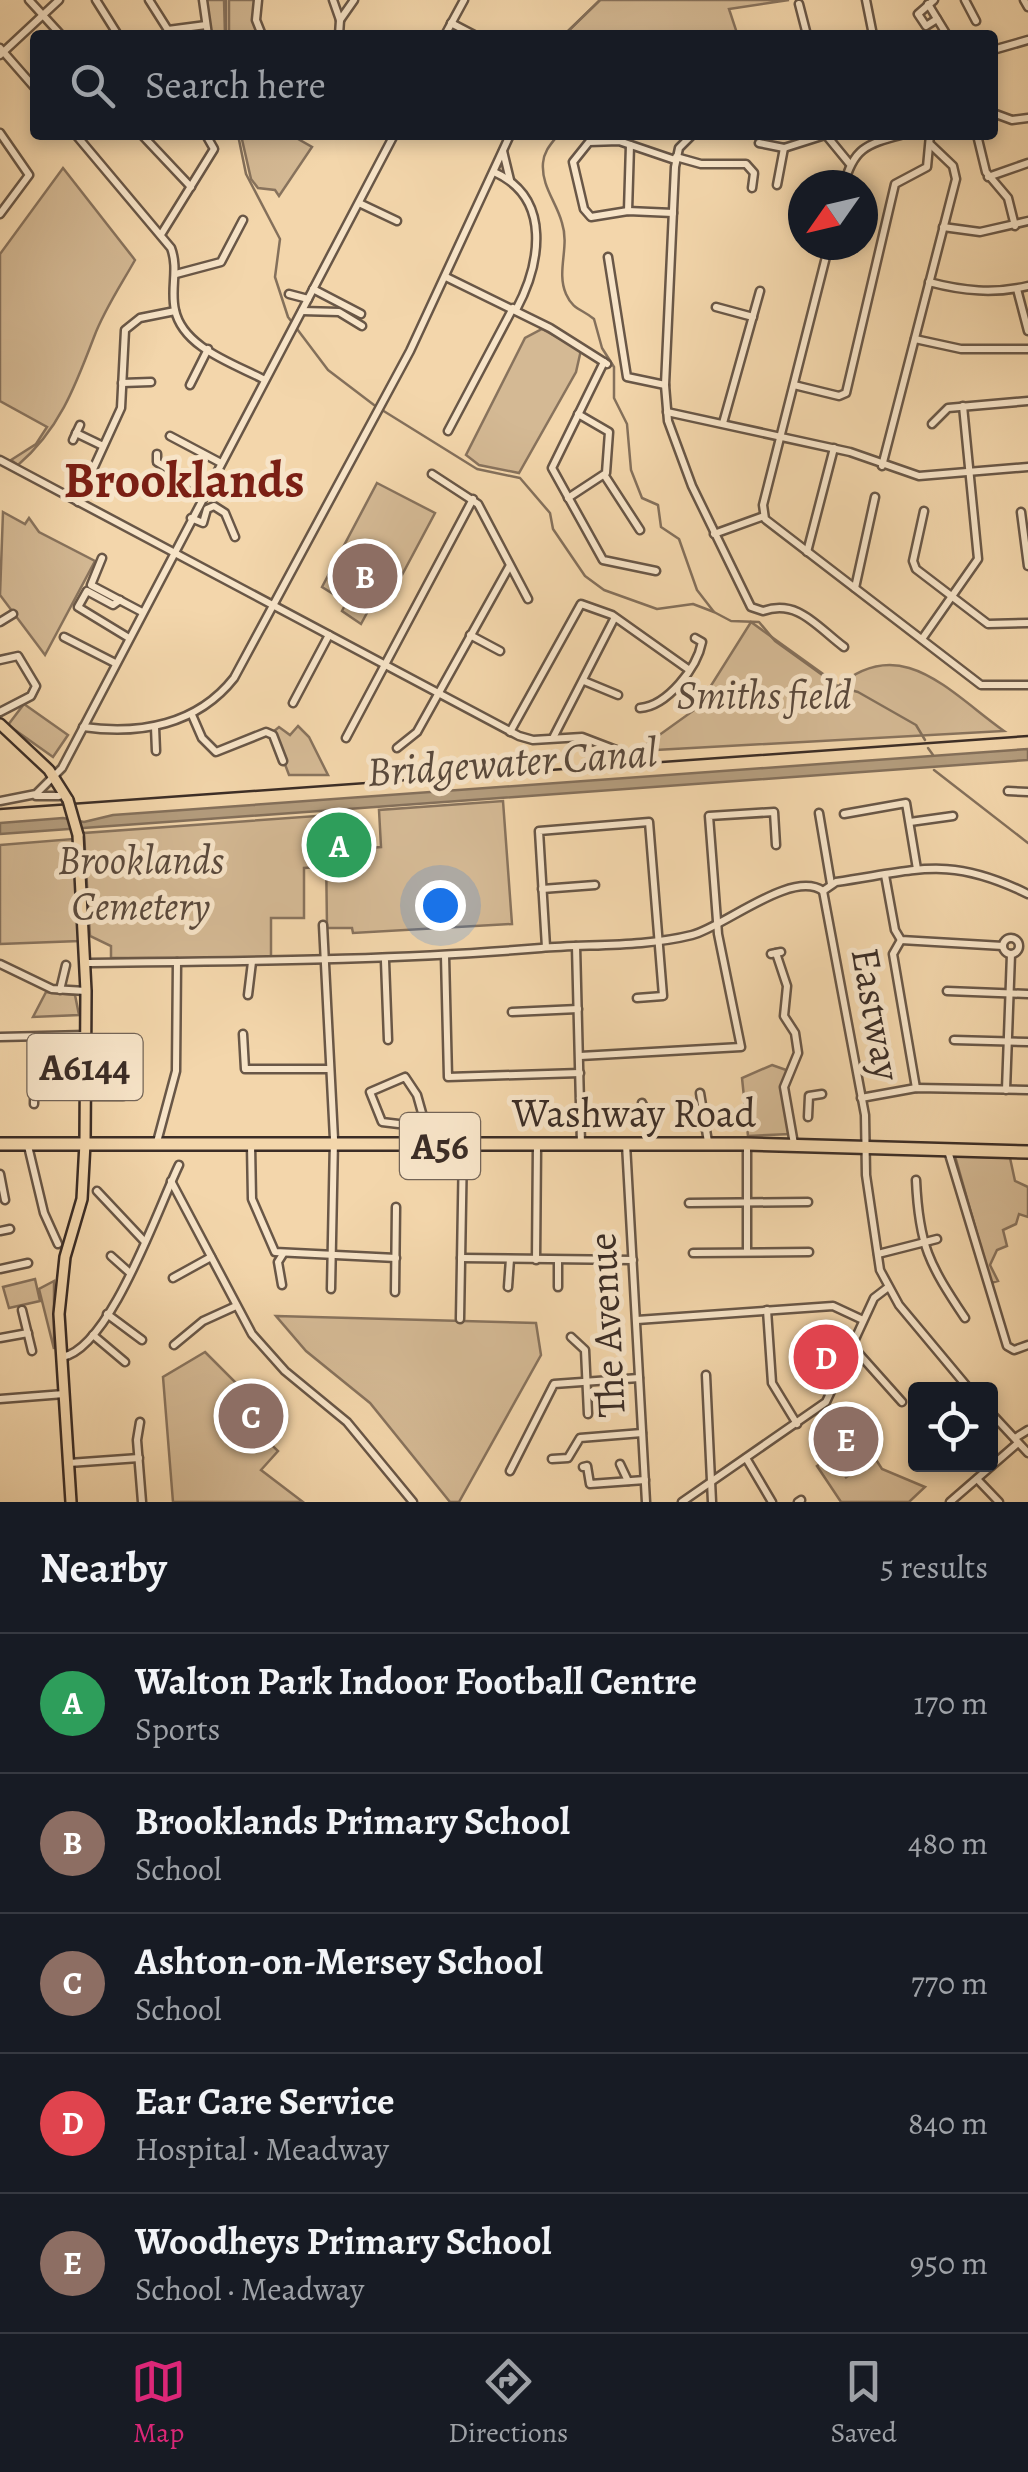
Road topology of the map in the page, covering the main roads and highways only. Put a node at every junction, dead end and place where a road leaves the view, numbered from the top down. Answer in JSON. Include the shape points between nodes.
{"nodes":[{"id":1,"x":0,"y":724,"type":"edge"},
{"id":2,"x":0,"y":1144,"type":"edge"},
{"id":3,"x":86,"y":1144,"type":"junction"},
{"id":4,"x":1028,"y":1152,"type":"edge"},
{"id":5,"x":71,"y":1502,"type":"edge"}],
"edges":[{"from":1,"to":3,"type":"main road","number":"A6144","bridge":true,"via":[[55,778],[78,834]]},
{"from":2,"to":3,"type":"highway","name":"Washway Road","number":"A56"},
{"from":3,"to":4,"type":"highway","name":"Washway Road","number":"A56","via":[[650,1143]]},
{"from":3,"to":5,"type":"main road","number":"A6144","via":[[82,1199],[60,1290]]}]}
